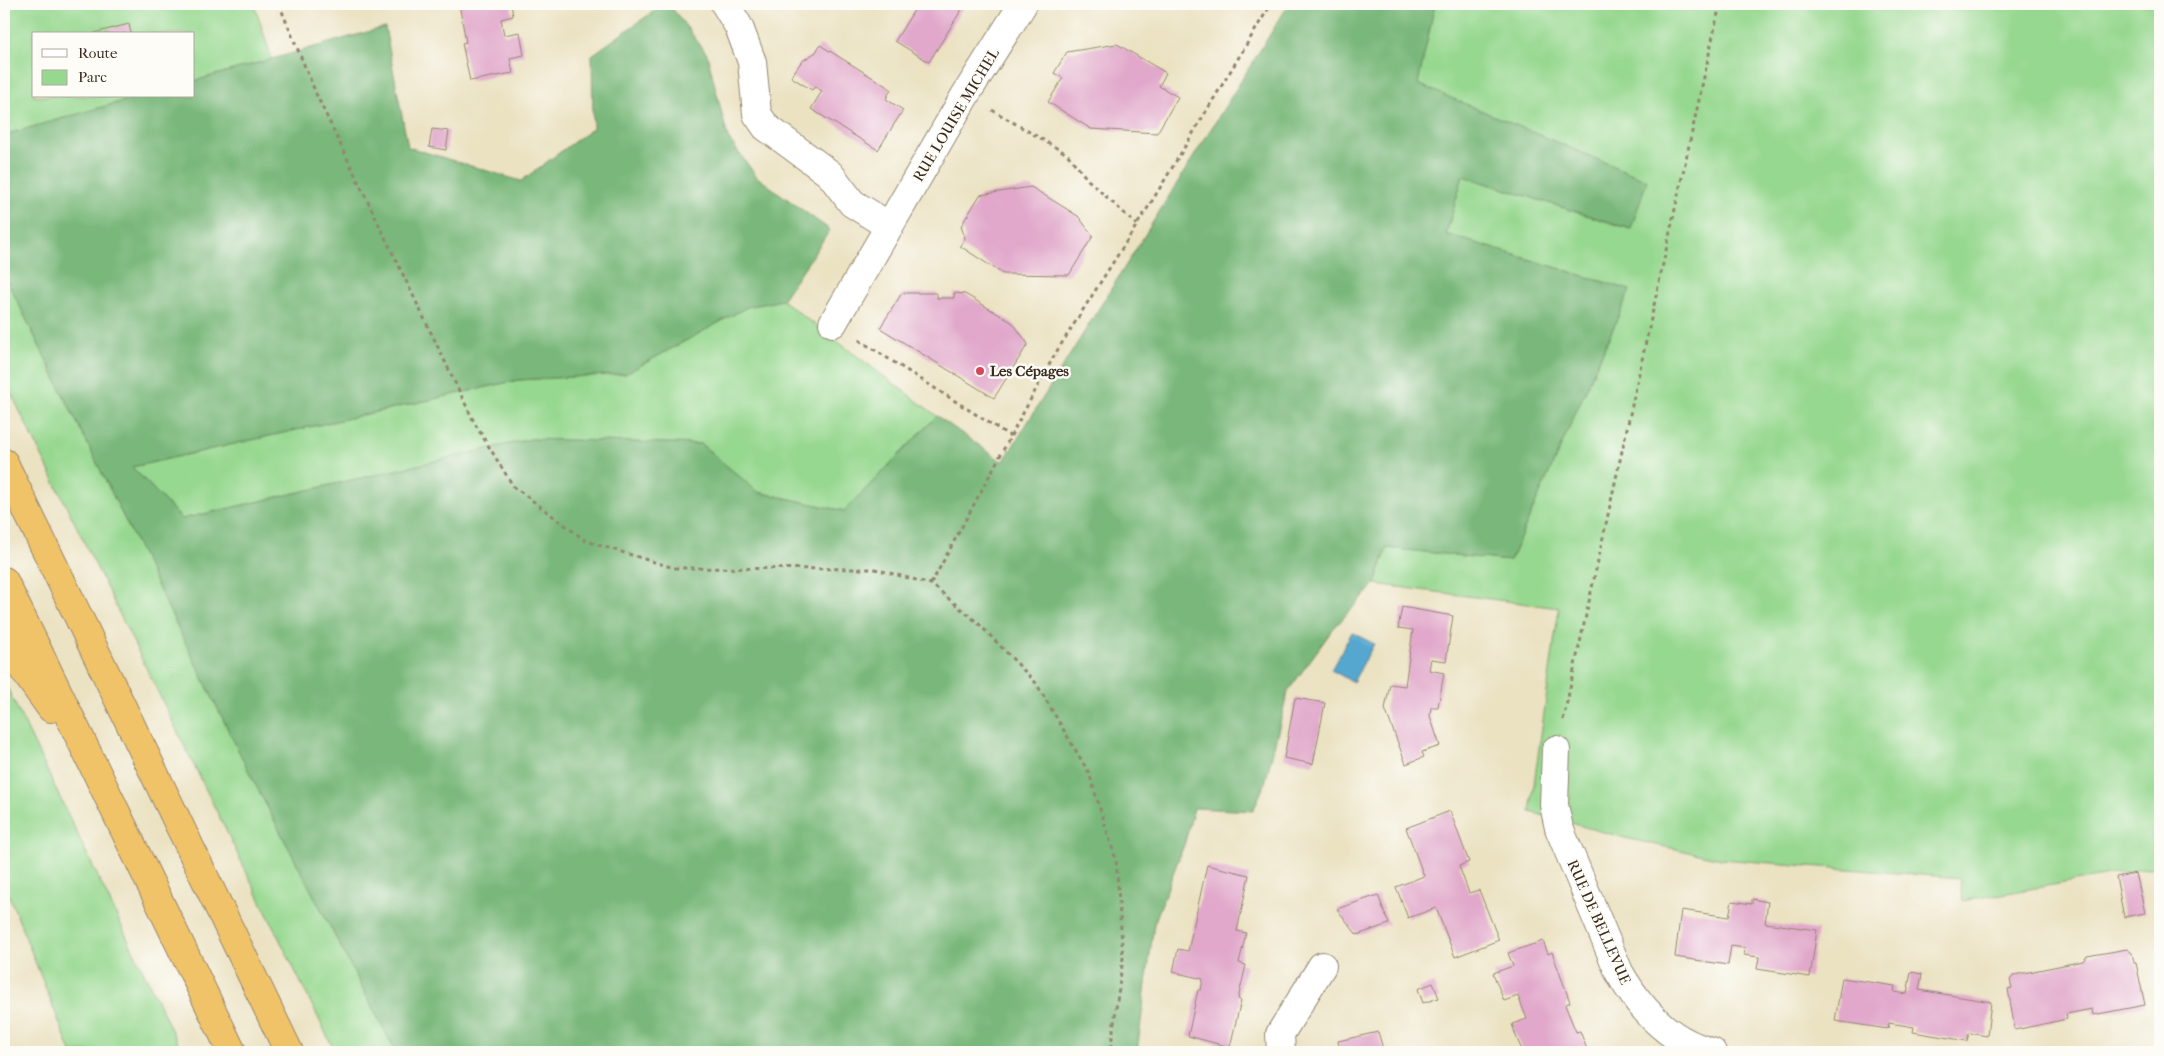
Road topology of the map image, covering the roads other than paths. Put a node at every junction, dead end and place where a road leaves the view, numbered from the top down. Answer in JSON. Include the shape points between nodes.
{"nodes":[{"id":1,"x":725,"y":4,"type":"edge"},
{"id":2,"x":1023,"y":4,"type":"edge"},
{"id":3,"x":890,"y":226,"type":"junction"},
{"id":4,"x":833,"y":323,"type":"road end"},
{"id":5,"x":4,"y":464,"type":"edge"},
{"id":6,"x":4,"y":581,"type":"edge"},
{"id":7,"x":4,"y":633,"type":"edge"},
{"id":8,"x":1556,"y":750,"type":"road end"},
{"id":9,"x":94,"y":767,"type":"junction"},
{"id":10,"x":1322,"y":966,"type":"dead end"},
{"id":11,"x":232,"y":1052,"type":"edge"},
{"id":12,"x":289,"y":1052,"type":"edge"},
{"id":13,"x":1281,"y":1052,"type":"edge"},
{"id":14,"x":1712,"y":1052,"type":"edge"}],
"edges":[{"from":1,"to":3,"type":"street","via":[[739,27],[752,62],[758,114],[766,127],[830,174],[852,203]]},
{"from":2,"to":3,"type":"street","name":"RUE LOUISE MICHEL","via":[[966,94]]},
{"from":3,"to":4,"type":"street","name":"RUE LOUISE MICHEL"},
{"from":5,"to":12,"type":"highway"},
{"from":6,"to":9,"type":"highway"},
{"from":7,"to":9,"type":"highway","via":[[18,662]]},
{"from":8,"to":14,"type":"street","name":"RUE DE BELLEVUE","via":[[1554,805],[1558,828],[1619,972],[1631,994],[1662,1026]]},
{"from":9,"to":11,"type":"highway"},
{"from":10,"to":13,"type":"street","via":[[1280,1034]]}]}
